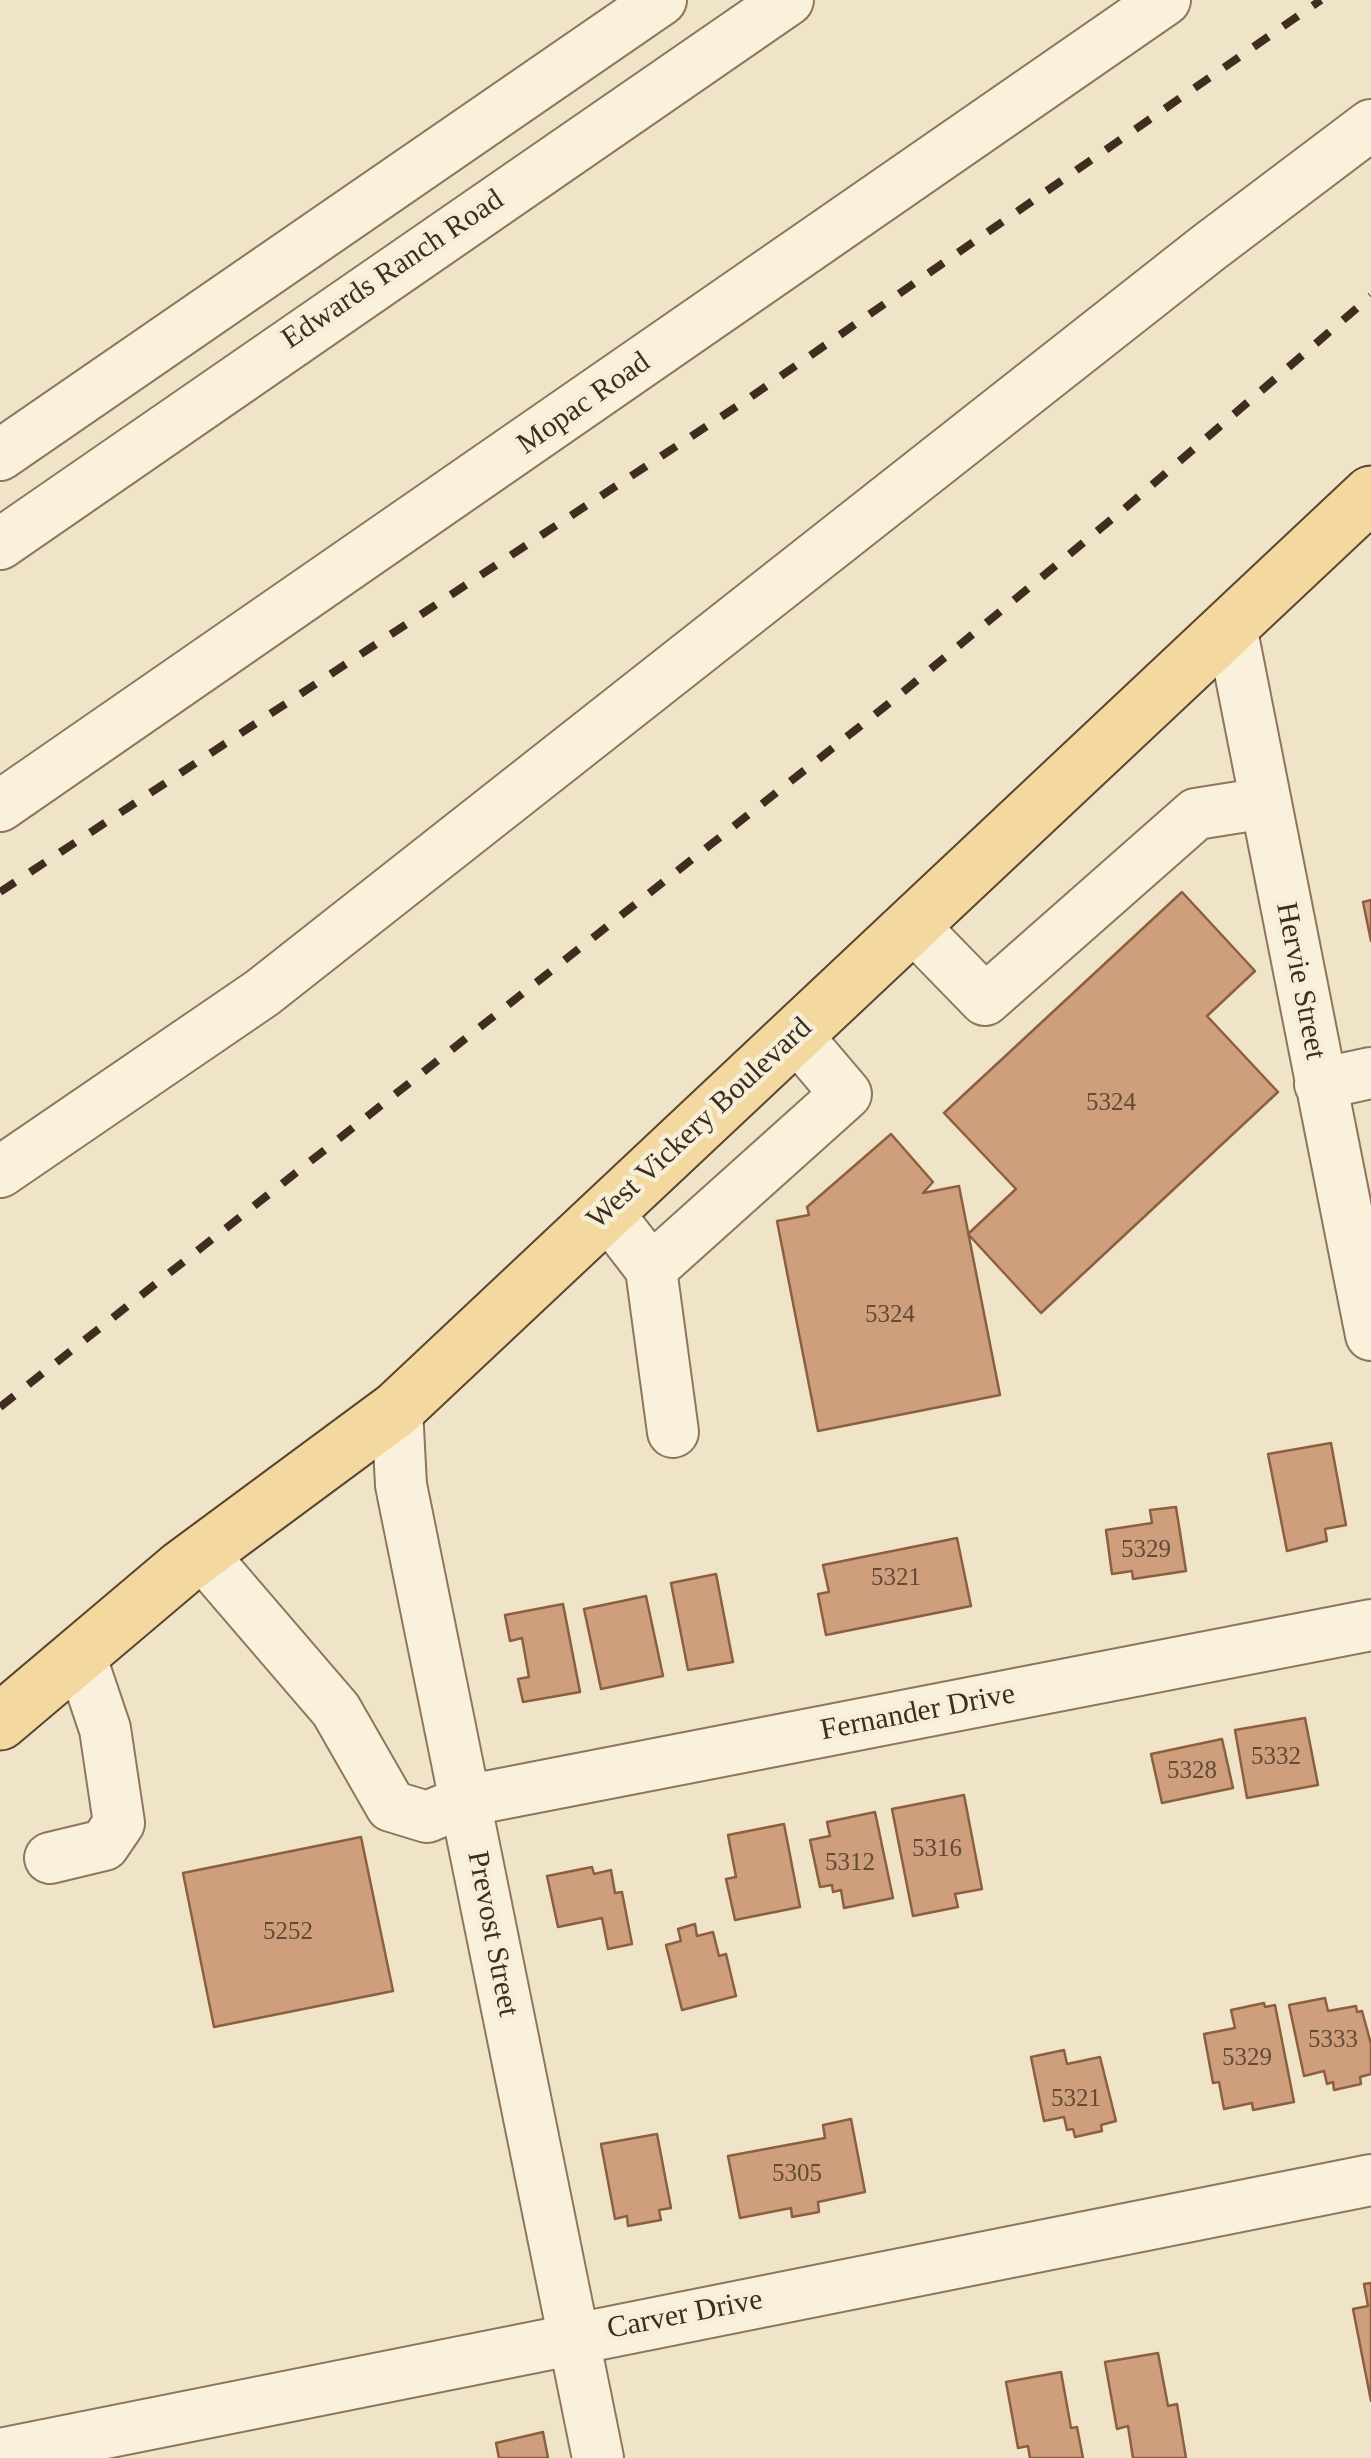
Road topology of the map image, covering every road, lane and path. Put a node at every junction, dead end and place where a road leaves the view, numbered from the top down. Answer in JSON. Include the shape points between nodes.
{"nodes":[{"id":1,"x":662,"y":0,"type":"edge"},
{"id":2,"x":788,"y":0,"type":"edge"},
{"id":3,"x":1165,"y":0,"type":"edge"},
{"id":4,"x":1371,"y":125,"type":"edge"},
{"id":5,"x":0,"y":455,"type":"edge"},
{"id":6,"x":1370,"y":495,"type":"edge"},
{"id":7,"x":0,"y":544,"type":"edge"},
{"id":8,"x":1231,"y":626,"type":"junction"},
{"id":9,"x":1265,"y":804,"type":"junction"},
{"id":10,"x":0,"y":806,"type":"edge"},
{"id":11,"x":912,"y":925,"type":"junction"},
{"id":12,"x":795,"y":1034,"type":"junction"},
{"id":13,"x":1371,"y":1073,"type":"edge"},
{"id":14,"x":1320,"y":1084,"type":"junction"},
{"id":15,"x":0,"y":1172,"type":"edge"},
{"id":16,"x":606,"y":1212,"type":"junction"},
{"id":17,"x":651,"y":1269,"type":"junction"},
{"id":18,"x":1371,"y":1335,"type":"edge"},
{"id":19,"x":398,"y":1408,"type":"junction"},
{"id":20,"x":673,"y":1432,"type":"dead end"},
{"id":21,"x":202,"y":1554,"type":"junction"},
{"id":22,"x":1371,"y":1625,"type":"edge"},
{"id":23,"x":80,"y":1654,"type":"junction"},
{"id":24,"x":0,"y":1722,"type":"edge"},
{"id":25,"x":465,"y":1801,"type":"junction"},
{"id":26,"x":50,"y":1858,"type":"dead end"},
{"id":27,"x":1371,"y":2180,"type":"edge"},
{"id":28,"x":574,"y":2337,"type":"junction"},
{"id":29,"x":0,"y":2454,"type":"edge"},
{"id":30,"x":598,"y":2458,"type":"edge"}],
"edges":[{"from":1,"to":5,"type":"street"},
{"from":2,"to":7,"type":"street","name":"Edwards Ranch Road"},
{"from":3,"to":10,"type":"street","name":"Mopac Road"},
{"from":4,"to":15,"type":"street","via":[[276,982]]},
{"from":6,"to":8,"type":"main road","name":"West Vickery Boulevard"},
{"from":8,"to":9,"type":"street","name":"Hervie Street"},
{"from":8,"to":11,"type":"main road","name":"West Vickery Boulevard"},
{"from":9,"to":11,"type":"street","via":[[1196,814],[986,1000]]},
{"from":9,"to":14,"type":"street","name":"Hervie Street"},
{"from":11,"to":12,"type":"main road","name":"West Vickery Boulevard"},
{"from":12,"to":16,"type":"main road","name":"West Vickery Boulevard"},
{"from":12,"to":17,"type":"street","via":[[846,1094]]},
{"from":13,"to":14,"type":"street"},
{"from":14,"to":18,"type":"street","name":"Hervie Street"},
{"from":16,"to":17,"type":"street"},
{"from":16,"to":19,"type":"main road","name":"West Vickery Boulevard"},
{"from":17,"to":20,"type":"street"},
{"from":19,"to":21,"type":"main road","name":"West Vickery Boulevard"},
{"from":19,"to":25,"type":"street","name":"Prevost Street","via":[[401,1485]]},
{"from":21,"to":23,"type":"main road","name":"West Vickery Boulevard"},
{"from":21,"to":25,"type":"street","name":"Fernander Drive","via":[[336,1710],[391,1806],[427,1817]]},
{"from":22,"to":25,"type":"street","name":"Fernander Drive"},
{"from":23,"to":24,"type":"main road","name":"West Vickery Boulevard"},
{"from":23,"to":26,"type":"street","via":[[106,1729],[119,1823],[104,1846]]},
{"from":25,"to":28,"type":"street","name":"Prevost Street"},
{"from":27,"to":28,"type":"street","name":"Carver Drive"},
{"from":28,"to":29,"type":"street","name":"Carver Drive"},
{"from":28,"to":30,"type":"street","name":"Prevost Street"}]}
